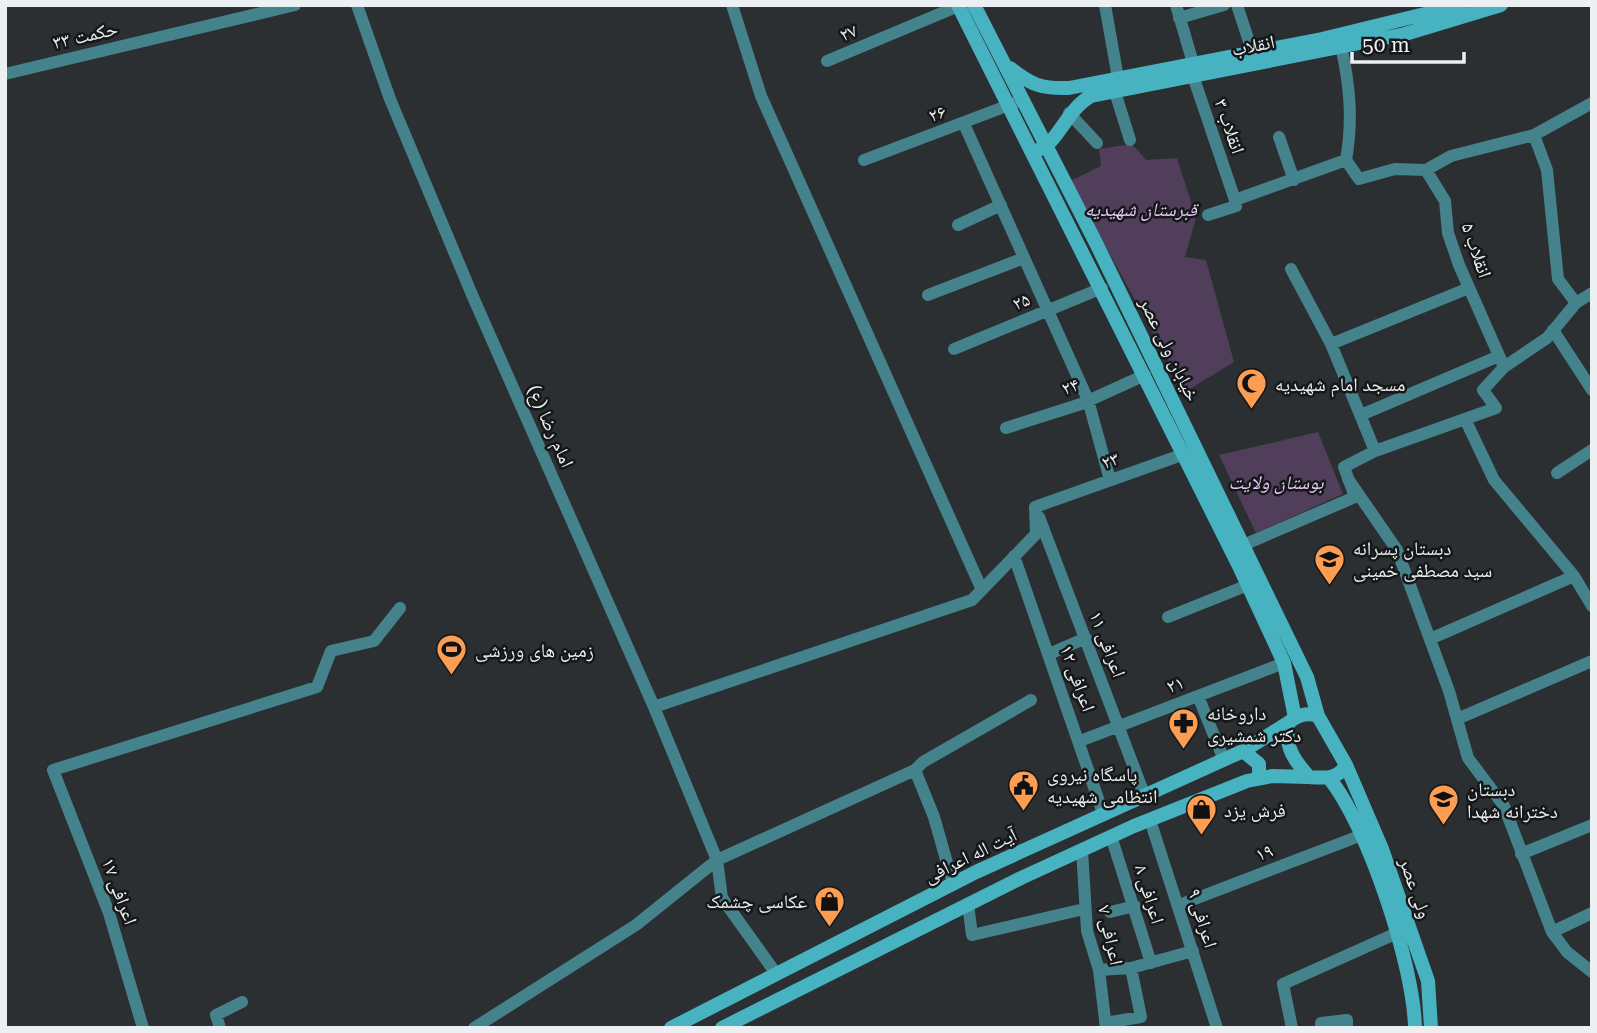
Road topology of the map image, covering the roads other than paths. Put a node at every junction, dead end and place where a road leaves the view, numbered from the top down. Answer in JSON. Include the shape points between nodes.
{"nodes":[{"id":1,"x":295,"y":5,"type":"edge"},
{"id":2,"x":357,"y":5,"type":"edge"},
{"id":3,"x":732,"y":5,"type":"edge"},
{"id":4,"x":974,"y":5,"type":"edge"},
{"id":5,"x":1105,"y":5,"type":"edge"},
{"id":6,"x":1224,"y":5,"type":"edge"},
{"id":7,"x":1237,"y":5,"type":"edge"},
{"id":8,"x":1462,"y":5,"type":"edge"},
{"id":9,"x":1501,"y":5,"type":"edge"},
{"id":10,"x":959,"y":6,"type":"edge"},
{"id":11,"x":1178,"y":12,"type":"edge"},
{"id":12,"x":1409,"y":19,"type":"edge"},
{"id":13,"x":1341,"y":46,"type":"junction"},
{"id":14,"x":1254,"y":58,"type":"junction"},
{"id":15,"x":827,"y":61,"type":"dead end"},
{"id":16,"x":996,"y":64,"type":"junction"},
{"id":17,"x":1193,"y":70,"type":"junction"},
{"id":18,"x":5,"y":74,"type":"edge"},
{"id":19,"x":1116,"y":85,"type":"junction"},
{"id":20,"x":1023,"y":100,"type":"junction"},
{"id":21,"x":1592,"y":103,"type":"edge"},
{"id":22,"x":1009,"y":106,"type":"junction"},
{"id":23,"x":1069,"y":113,"type":"junction"},
{"id":24,"x":964,"y":124,"type":"junction"},
{"id":25,"x":1534,"y":135,"type":"junction"},
{"id":26,"x":1279,"y":137,"type":"dead end"},
{"id":27,"x":1130,"y":140,"type":"dead end"},
{"id":28,"x":1097,"y":143,"type":"dead end"},
{"id":29,"x":1047,"y":146,"type":"junction"},
{"id":30,"x":1032,"y":152,"type":"junction"},
{"id":31,"x":864,"y":160,"type":"dead end"},
{"id":32,"x":1346,"y":160,"type":"junction"},
{"id":33,"x":1426,"y":170,"type":"junction"},
{"id":34,"x":1294,"y":180,"type":"junction"},
{"id":35,"x":1235,"y":200,"type":"junction"},
{"id":36,"x":1001,"y":205,"type":"junction"},
{"id":37,"x":1208,"y":215,"type":"dead end"},
{"id":38,"x":958,"y":226,"type":"dead end"},
{"id":39,"x":1024,"y":258,"type":"junction"},
{"id":40,"x":1291,"y":269,"type":"dead end"},
{"id":41,"x":1102,"y":288,"type":"junction"},
{"id":42,"x":1469,"y":288,"type":"junction"},
{"id":43,"x":1592,"y":293,"type":"edge"},
{"id":44,"x":928,"y":295,"type":"dead end"},
{"id":45,"x":1576,"y":303,"type":"junction"},
{"id":46,"x":1048,"y":310,"type":"junction"},
{"id":47,"x":1553,"y":330,"type":"junction"},
{"id":48,"x":1332,"y":344,"type":"junction"},
{"id":49,"x":954,"y":349,"type":"dead end"},
{"id":50,"x":1502,"y":361,"type":"junction"},
{"id":51,"x":1144,"y":375,"type":"junction"},
{"id":52,"x":1592,"y":390,"type":"edge"},
{"id":53,"x":1088,"y":401,"type":"junction"},
{"id":54,"x":1361,"y":415,"type":"junction"},
{"id":55,"x":1465,"y":419,"type":"junction"},
{"id":56,"x":1006,"y":428,"type":"dead end"},
{"id":57,"x":1592,"y":450,"type":"edge"},
{"id":58,"x":1191,"y":451,"type":"junction"},
{"id":59,"x":1375,"y":451,"type":"junction"},
{"id":60,"x":1557,"y":473,"type":"dead end"},
{"id":61,"x":1348,"y":478,"type":"junction"},
{"id":62,"x":1110,"y":480,"type":"junction"},
{"id":63,"x":1035,"y":507,"type":"junction"},
{"id":64,"x":1238,"y":547,"type":"junction"},
{"id":65,"x":1014,"y":556,"type":"junction"},
{"id":66,"x":1574,"y":576,"type":"junction"},
{"id":67,"x":1248,"y":585,"type":"junction"},
{"id":68,"x":1587,"y":586,"type":"edge"},
{"id":69,"x":982,"y":590,"type":"junction"},
{"id":70,"x":1592,"y":606,"type":"edge"},
{"id":71,"x":400,"y":608,"type":"dead end"},
{"id":72,"x":1168,"y":617,"type":"dead end"},
{"id":73,"x":1086,"y":638,"type":"junction"},
{"id":74,"x":1430,"y":639,"type":"junction"},
{"id":75,"x":1049,"y":654,"type":"junction"},
{"id":76,"x":1592,"y":661,"type":"edge"},
{"id":77,"x":1284,"y":663,"type":"junction"},
{"id":78,"x":1198,"y":696,"type":"junction"},
{"id":79,"x":1031,"y":700,"type":"dead end"},
{"id":80,"x":654,"y":707,"type":"junction"},
{"id":81,"x":1318,"y":716,"type":"junction"},
{"id":82,"x":1457,"y":719,"type":"junction"},
{"id":83,"x":1292,"y":720,"type":"junction"},
{"id":84,"x":1119,"y":726,"type":"junction"},
{"id":85,"x":1080,"y":741,"type":"junction"},
{"id":86,"x":1243,"y":751,"type":"junction"},
{"id":87,"x":1224,"y":760,"type":"junction"},
{"id":88,"x":1346,"y":765,"type":"junction"},
{"id":89,"x":915,"y":770,"type":"junction"},
{"id":90,"x":1309,"y":776,"type":"junction"},
{"id":91,"x":1259,"y":778,"type":"junction"},
{"id":92,"x":1329,"y":778,"type":"junction"},
{"id":93,"x":1144,"y":794,"type":"junction"},
{"id":94,"x":1103,"y":813,"type":"junction"},
{"id":95,"x":1150,"y":820,"type":"junction"},
{"id":96,"x":1592,"y":825,"type":"edge"},
{"id":97,"x":1362,"y":835,"type":"junction"},
{"id":98,"x":1111,"y":836,"type":"junction"},
{"id":99,"x":1082,"y":850,"type":"junction"},
{"id":100,"x":1521,"y":854,"type":"junction"},
{"id":101,"x":716,"y":860,"type":"junction"},
{"id":102,"x":953,"y":884,"type":"junction"},
{"id":103,"x":968,"y":904,"type":"junction"},
{"id":104,"x":1135,"y":905,"type":"junction"},
{"id":105,"x":1179,"y":905,"type":"junction"},
{"id":106,"x":1084,"y":909,"type":"junction"},
{"id":107,"x":1110,"y":912,"type":"dead end"},
{"id":108,"x":1592,"y":913,"type":"edge"},
{"id":109,"x":1552,"y":932,"type":"junction"},
{"id":110,"x":1397,"y":933,"type":"junction"},
{"id":111,"x":1193,"y":951,"type":"junction"},
{"id":112,"x":1151,"y":963,"type":"junction"},
{"id":113,"x":1131,"y":968,"type":"junction"},
{"id":114,"x":1099,"y":970,"type":"junction"},
{"id":115,"x":775,"y":972,"type":"junction"},
{"id":116,"x":1592,"y":972,"type":"edge"},
{"id":117,"x":242,"y":1002,"type":"dead end"},
{"id":118,"x":1106,"y":1026,"type":"edge"},
{"id":119,"x":143,"y":1028,"type":"edge"},
{"id":120,"x":220,"y":1028,"type":"edge"},
{"id":121,"x":474,"y":1028,"type":"edge"},
{"id":122,"x":671,"y":1028,"type":"edge"},
{"id":123,"x":722,"y":1028,"type":"edge"},
{"id":124,"x":1217,"y":1028,"type":"edge"},
{"id":125,"x":1292,"y":1028,"type":"edge"},
{"id":126,"x":1321,"y":1028,"type":"edge"},
{"id":127,"x":1347,"y":1028,"type":"edge"},
{"id":128,"x":1415,"y":1028,"type":"edge"},
{"id":129,"x":1432,"y":1028,"type":"edge"}],
"edges":[{"from":1,"to":18,"type":"street","name":"حکمت ۳۳"},
{"from":2,"to":80,"type":"street","name":"امام رضا (ع)","via":[[390,99],[473,297]]},
{"from":3,"to":69,"type":"street","via":[[761,96]]},
{"from":4,"to":16,"type":"main road","name":"خیابان ولی عصر"},
{"from":5,"to":19,"type":"street"},
{"from":6,"to":11,"type":"street"},
{"from":7,"to":14,"type":"street"},
{"from":8,"to":12,"type":"main road","name":"انقلاب"},
{"from":9,"to":12,"type":"main road","name":"انقلاب"},
{"from":10,"to":15,"type":"street","name":"۲۷"},
{"from":10,"to":16,"type":"main road","name":"خیابان ولی عصر"},
{"from":11,"to":17,"type":"street","name":"انقلاب ۳"},
{"from":12,"to":13,"type":"main road","name":"انقلاب"},
{"from":12,"to":14,"type":"main road","name":"انقلاب"},
{"from":13,"to":14,"type":"main road","name":"انقلاب"},
{"from":13,"to":32,"type":"street","via":[[1352,114]]},
{"from":14,"to":17,"type":"main road","name":"انقلاب"},
{"from":16,"to":19,"type":"main road","name":"انقلاب","via":[[1044,89]]},
{"from":16,"to":20,"type":"main road","name":"خیابان ولی عصر"},
{"from":16,"to":22,"type":"main road","name":"خیابان ولی عصر"},
{"from":17,"to":19,"type":"main road","name":"انقلاب"},
{"from":17,"to":35,"type":"street","name":"انقلاب ۳"},
{"from":19,"to":23,"type":"main road","name":"انقلاب"},
{"from":19,"to":27,"type":"street"},
{"from":20,"to":22,"type":"street","name":"۲۶"},
{"from":20,"to":29,"type":"main road","name":"خیابان ولی عصر"},
{"from":21,"to":25,"type":"street"},
{"from":22,"to":24,"type":"street","name":"۲۶"},
{"from":22,"to":30,"type":"main road","name":"خیابان ولی عصر"},
{"from":23,"to":28,"type":"street"},
{"from":23,"to":29,"type":"main road","name":"انقلاب"},
{"from":24,"to":31,"type":"street","name":"۲۶"},
{"from":24,"to":36,"type":"street"},
{"from":25,"to":33,"type":"street","via":[[1451,156]]},
{"from":25,"to":45,"type":"street","via":[[1547,170],[1558,279]]},
{"from":26,"to":34,"type":"street"},
{"from":29,"to":30,"type":"main road"},
{"from":29,"to":58,"type":"main road","name":"خیابان ولی عصر"},
{"from":30,"to":41,"type":"main road","name":"خیابان ولی عصر"},
{"from":32,"to":33,"type":"street","via":[[1359,179],[1395,169]]},
{"from":32,"to":34,"type":"street"},
{"from":33,"to":42,"type":"street","name":"انقلاب ۵","via":[[1445,201],[1448,233]]},
{"from":34,"to":35,"type":"street"},
{"from":35,"to":37,"type":"street","via":[[1236,206]]},
{"from":36,"to":38,"type":"street"},
{"from":36,"to":39,"type":"street"},
{"from":39,"to":44,"type":"street"},
{"from":39,"to":46,"type":"street"},
{"from":40,"to":48,"type":"street"},
{"from":41,"to":46,"type":"street","name":"۲۵"},
{"from":41,"to":51,"type":"main road","name":"خیابان ولی عصر"},
{"from":42,"to":48,"type":"street"},
{"from":42,"to":50,"type":"street","name":"انقلاب ۵"},
{"from":43,"to":45,"type":"street"},
{"from":45,"to":47,"type":"street"},
{"from":46,"to":49,"type":"street","name":"۲۵"},
{"from":46,"to":53,"type":"street"},
{"from":47,"to":50,"type":"street"},
{"from":47,"to":52,"type":"street"},
{"from":48,"to":54,"type":"street"},
{"from":50,"to":54,"type":"street"},
{"from":50,"to":55,"type":"street","via":[[1483,390],[1496,408]]},
{"from":51,"to":53,"type":"street","name":"۲۴"},
{"from":51,"to":58,"type":"main road","name":"خیابان ولی عصر"},
{"from":53,"to":56,"type":"street","name":"۲۴"},
{"from":53,"to":62,"type":"street"},
{"from":54,"to":59,"type":"street"},
{"from":55,"to":59,"type":"street"},
{"from":55,"to":66,"type":"street","via":[[1494,480]]},
{"from":57,"to":60,"type":"street"},
{"from":58,"to":62,"type":"street","name":"۲۳"},
{"from":58,"to":64,"type":"main road","name":"خیابان ولی عصر"},
{"from":59,"to":61,"type":"street","via":[[1344,467]]},
{"from":61,"to":64,"type":"street","via":[[1355,497]]},
{"from":61,"to":74,"type":"street","via":[[1397,550]]},
{"from":62,"to":63,"type":"street","name":"۲۳"},
{"from":63,"to":65,"type":"street","via":[[1036,534]]},
{"from":63,"to":73,"type":"street","name":"اعرافی ۱۱"},
{"from":64,"to":67,"type":"main road","name":"خیابان ولی عصر"},
{"from":64,"to":81,"type":"main road","name":"خیابان ولی عصر","via":[[1307,677]]},
{"from":65,"to":69,"type":"street"},
{"from":65,"to":75,"type":"street","name":"اعرافی ۱۲"},
{"from":66,"to":68,"type":"street"},
{"from":66,"to":74,"type":"street"},
{"from":67,"to":72,"type":"street"},
{"from":67,"to":77,"type":"main road","name":"خیابان ولی عصر"},
{"from":68,"to":70,"type":"street"},
{"from":69,"to":80,"type":"street","via":[[972,600]]},
{"from":71,"to":119,"type":"street","name":"اعرافی ۱۷","via":[[374,641],[331,651],[317,687],[52,770],[109,913]]},
{"from":73,"to":75,"type":"street"},
{"from":73,"to":84,"type":"street","name":"اعرافی ۱۱"},
{"from":74,"to":82,"type":"street"},
{"from":75,"to":85,"type":"street","name":"اعرافی ۱۲"},
{"from":76,"to":82,"type":"street"},
{"from":77,"to":78,"type":"street","name":"۲۱"},
{"from":77,"to":83,"type":"main road","name":"خیابان ولی عصر"},
{"from":78,"to":84,"type":"street","name":"۲۱"},
{"from":78,"to":87,"type":"street"},
{"from":79,"to":89,"type":"street"},
{"from":80,"to":101,"type":"street","name":"امام رضا (ع)"},
{"from":81,"to":83,"type":"main road","via":[[1310,713]]},
{"from":81,"to":88,"type":"main road","name":"ولی عصر"},
{"from":82,"to":100,"type":"street","via":[[1468,758],[1504,806]]},
{"from":83,"to":86,"type":"main road","name":"آیت اله اعرافی"},
{"from":83,"to":90,"type":"main road","name":"خیابان ولی عصر","via":[[1289,750]]},
{"from":84,"to":85,"type":"street","name":"۲۱"},
{"from":84,"to":93,"type":"street","name":"اعرافی ۱۱"},
{"from":85,"to":94,"type":"street","name":"اعرافی ۱۲"},
{"from":86,"to":87,"type":"main road","name":"آیت اله اعرافی"},
{"from":86,"to":91,"type":"main road","via":[[1259,764]]},
{"from":87,"to":93,"type":"main road","name":"آیت اله اعرافی"},
{"from":88,"to":92,"type":"main road"},
{"from":88,"to":129,"type":"main road","name":"ولی عصر","via":[[1382,849],[1427,981]]},
{"from":89,"to":101,"type":"street"},
{"from":89,"to":102,"type":"street"},
{"from":90,"to":91,"type":"main road"},
{"from":90,"to":92,"type":"main road"},
{"from":91,"to":95,"type":"main road"},
{"from":92,"to":97,"type":"main road","name":"ولی عصر"},
{"from":93,"to":94,"type":"main road","name":"آیت اله اعرافی"},
{"from":94,"to":102,"type":"main road","name":"آیت اله اعرافی"},
{"from":95,"to":98,"type":"main road"},
{"from":95,"to":105,"type":"street","name":"اعرافی ۹"},
{"from":96,"to":100,"type":"street"},
{"from":97,"to":105,"type":"street","name":"۱۹"},
{"from":97,"to":110,"type":"main road","name":"ولی عصر"},
{"from":98,"to":99,"type":"main road"},
{"from":98,"to":104,"type":"street","name":"اعرافی ۸"},
{"from":99,"to":103,"type":"main road"},
{"from":99,"to":106,"type":"street","name":"اعرافی ۷"},
{"from":100,"to":109,"type":"street"},
{"from":101,"to":115,"type":"street","name":"امام رضا (ع)","via":[[722,898]]},
{"from":101,"to":121,"type":"street","via":[[636,925]]},
{"from":102,"to":115,"type":"main road","name":"آیت اله اعرافی"},
{"from":103,"to":106,"type":"street","via":[[972,935]]},
{"from":103,"to":123,"type":"main road"},
{"from":104,"to":107,"type":"street"},
{"from":104,"to":112,"type":"street","name":"اعرافی ۸"},
{"from":105,"to":111,"type":"street","name":"اعرافی ۹"},
{"from":106,"to":114,"type":"street","name":"اعرافی ۷"},
{"from":108,"to":109,"type":"street"},
{"from":109,"to":116,"type":"street","via":[[1567,952]]},
{"from":110,"to":125,"type":"street","via":[[1283,984]]},
{"from":110,"to":128,"type":"main road","name":"ولی عصر","via":[[1411,984]]},
{"from":111,"to":112,"type":"street"},
{"from":111,"to":124,"type":"street","name":"اعرافی ۹"},
{"from":112,"to":113,"type":"street"},
{"from":113,"to":114,"type":"street"},
{"from":113,"to":118,"type":"street","via":[[1141,1017]]},
{"from":114,"to":118,"type":"street","name":"اعرافی ۷"},
{"from":115,"to":122,"type":"main road","name":"آیت اله اعرافی"},
{"from":117,"to":120,"type":"street","via":[[216,1014]]},
{"from":126,"to":127,"type":"street","via":[[1321,1023],[1347,1020]]}]}
